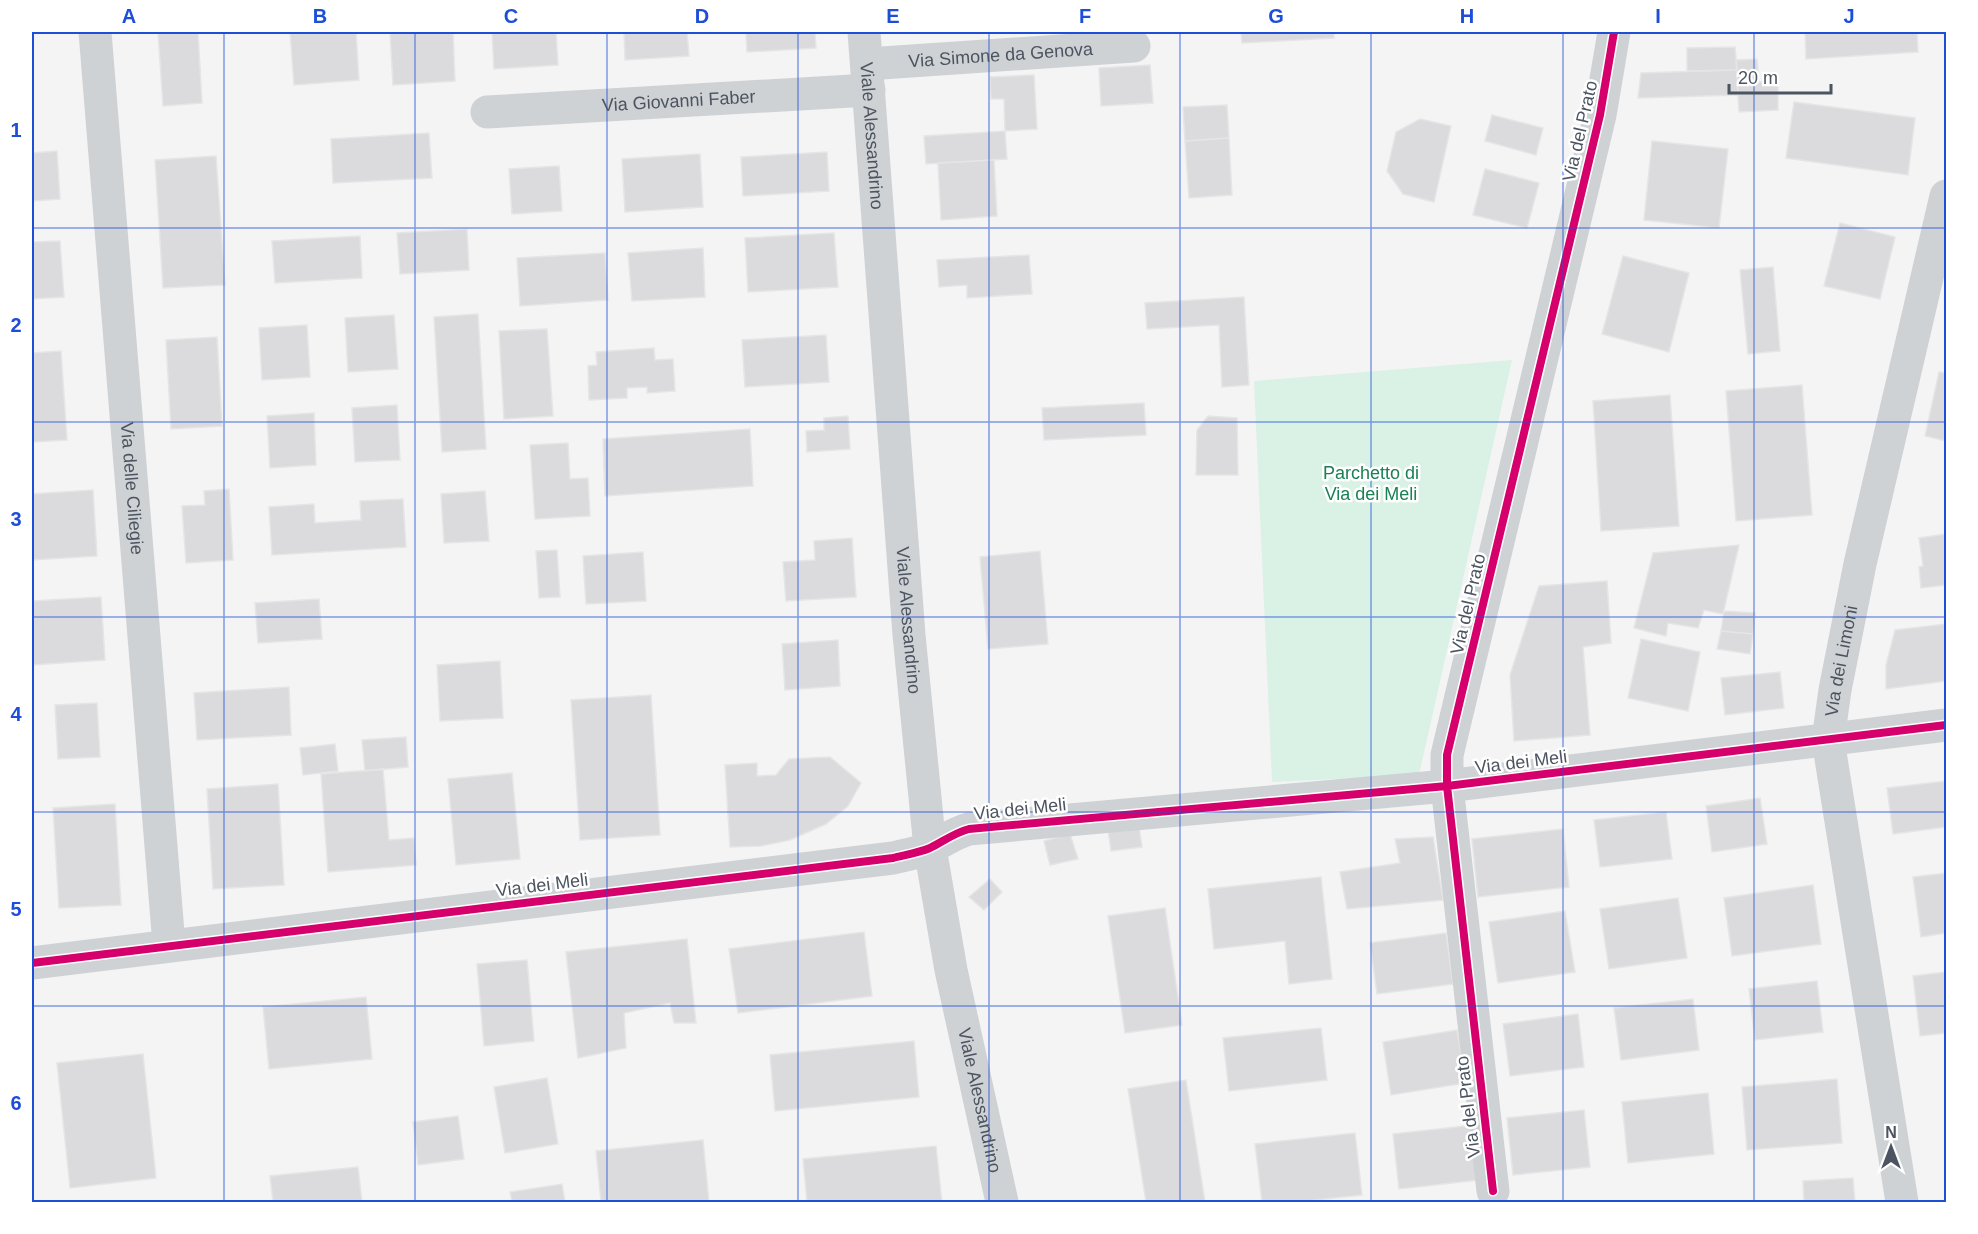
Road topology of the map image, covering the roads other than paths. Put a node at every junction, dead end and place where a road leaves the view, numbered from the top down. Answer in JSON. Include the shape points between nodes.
{"nodes":[{"id":1,"x":95,"y":32,"type":"edge"},
{"id":2,"x":864,"y":32,"type":"edge"},
{"id":3,"x":1614,"y":32,"type":"edge"},
{"id":4,"x":1134,"y":46,"type":"dead end"},
{"id":5,"x":868,"y":77,"type":"junction"},
{"id":6,"x":487,"y":112,"type":"dead end"},
{"id":7,"x":1947,"y":196,"type":"edge"},
{"id":8,"x":1947,"y":725,"type":"edge"},
{"id":9,"x":1828,"y":740,"type":"junction"},
{"id":10,"x":1447,"y":786,"type":"junction"},
{"id":11,"x":930,"y":848,"type":"junction"},
{"id":12,"x":169,"y":945,"type":"junction"},
{"id":13,"x":32,"y":963,"type":"edge"},
{"id":14,"x":1493,"y":1191,"type":"dead end"},
{"id":15,"x":1002,"y":1203,"type":"edge"},
{"id":16,"x":1902,"y":1203,"type":"edge"}],
"edges":[{"from":1,"to":12,"type":"street","name":"Via delle Ciliegie"},
{"from":2,"to":5,"type":"street","name":"Viale Alessandrino"},
{"from":3,"to":10,"type":"street","name":"Via del Prato","via":[[1600,115],[1447,756]]},
{"from":4,"to":5,"type":"street","name":"Via Simone da Genova"},
{"from":5,"to":6,"type":"street","name":"Via Giovanni Faber"},
{"from":5,"to":11,"type":"street","name":"Viale Alessandrino","via":[[909,635]]},
{"from":7,"to":9,"type":"street","name":"Via dei Limoni","via":[[1860,564]]},
{"from":8,"to":9,"type":"street","name":"Via dei Meli"},
{"from":9,"to":10,"type":"street","name":"Via dei Meli"},
{"from":9,"to":16,"type":"street","name":"Via dei Limoni"},
{"from":10,"to":11,"type":"street","name":"Via dei Meli","via":[[969,829]]},
{"from":10,"to":14,"type":"street","name":"Via del Prato"},
{"from":11,"to":12,"type":"street","name":"Via dei Meli","via":[[893,858]]},
{"from":11,"to":15,"type":"street","name":"Viale Alessandrino","via":[[951,970]]},
{"from":12,"to":13,"type":"street","name":"Via dei Meli"}]}
